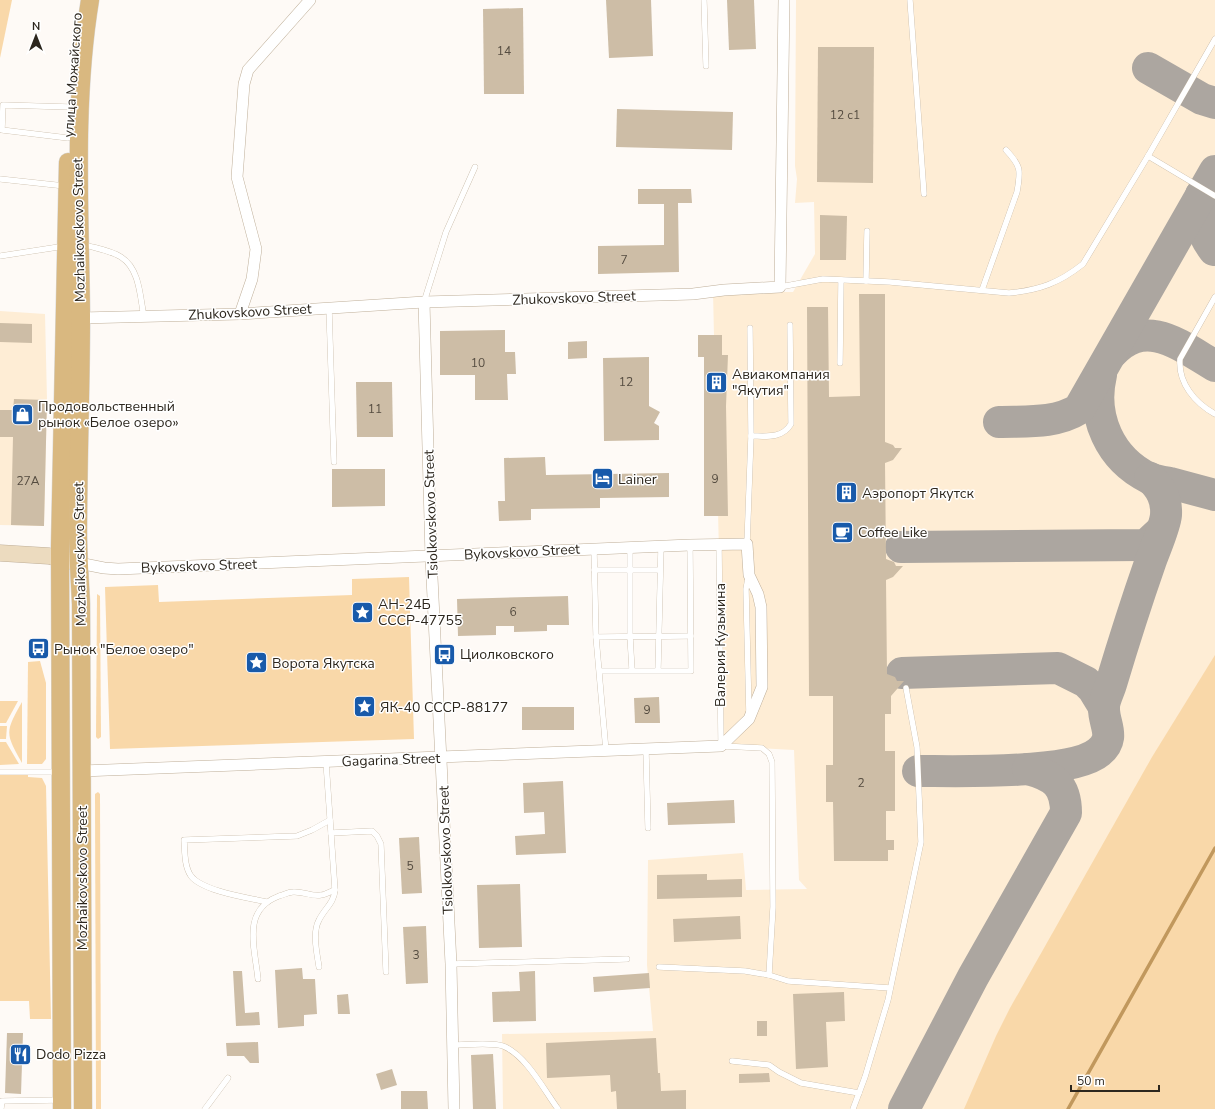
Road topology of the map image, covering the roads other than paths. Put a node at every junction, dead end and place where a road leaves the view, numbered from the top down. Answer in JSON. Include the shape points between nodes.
{"nodes":[{"id":1,"x":79,"y":0,"type":"edge"},
{"id":2,"x":90,"y":0,"type":"edge"},
{"id":3,"x":310,"y":0,"type":"edge"},
{"id":4,"x":704,"y":0,"type":"edge"},
{"id":5,"x":784,"y":0,"type":"edge"},
{"id":6,"x":910,"y":0,"type":"edge"},
{"id":7,"x":1215,"y":39,"type":"edge"},
{"id":8,"x":706,"y":66,"type":"dead end"},
{"id":9,"x":70,"y":107,"type":"junction"},
{"id":10,"x":1,"y":130,"type":"edge"},
{"id":11,"x":68,"y":138,"type":"junction"},
{"id":12,"x":1006,"y":150,"type":"dead end"},
{"id":13,"x":1148,"y":156,"type":"junction"},
{"id":14,"x":475,"y":167,"type":"dead end"},
{"id":15,"x":0,"y":179,"type":"edge"},
{"id":16,"x":67,"y":187,"type":"junction"},
{"id":17,"x":924,"y":194,"type":"dead end"},
{"id":18,"x":1215,"y":196,"type":"edge"},
{"id":19,"x":867,"y":231,"type":"dead end"},
{"id":20,"x":73,"y":244,"type":"junction"},
{"id":21,"x":0,"y":256,"type":"edge"},
{"id":22,"x":841,"y":280,"type":"junction"},
{"id":23,"x":866,"y":281,"type":"junction"},
{"id":24,"x":780,"y":287,"type":"junction"},
{"id":25,"x":982,"y":290,"type":"junction"},
{"id":26,"x":1215,"y":297,"type":"edge"},
{"id":27,"x":424,"y":302,"type":"junction"},
{"id":28,"x":329,"y":308,"type":"junction"},
{"id":29,"x":240,"y":314,"type":"junction"},
{"id":30,"x":144,"y":317,"type":"junction"},
{"id":31,"x":81,"y":318,"type":"junction"},
{"id":32,"x":790,"y":325,"type":"dead end"},
{"id":33,"x":750,"y":328,"type":"dead end"},
{"id":34,"x":840,"y":363,"type":"dead end"},
{"id":35,"x":1215,"y":414,"type":"edge"},
{"id":36,"x":751,"y":436,"type":"junction"},
{"id":37,"x":334,"y":462,"type":"dead end"},
{"id":38,"x":747,"y":544,"type":"junction"},
{"id":39,"x":690,"y":545,"type":"junction"},
{"id":40,"x":719,"y":545,"type":"junction"},
{"id":41,"x":661,"y":547,"type":"junction"},
{"id":42,"x":594,"y":549,"type":"junction"},
{"id":43,"x":630,"y":549,"type":"junction"},
{"id":44,"x":0,"y":553,"type":"edge"},
{"id":45,"x":432,"y":557,"type":"junction"},
{"id":46,"x":61,"y":559,"type":"junction"},
{"id":47,"x":79,"y":563,"type":"junction"},
{"id":48,"x":594,"y":570,"type":"junction"},
{"id":49,"x":630,"y":570,"type":"junction"},
{"id":50,"x":660,"y":570,"type":"junction"},
{"id":51,"x":749,"y":574,"type":"junction"},
{"id":52,"x":630,"y":636,"type":"junction"},
{"id":53,"x":691,"y":636,"type":"junction"},
{"id":54,"x":596,"y":637,"type":"junction"},
{"id":55,"x":632,"y":670,"type":"junction"},
{"id":56,"x":658,"y":670,"type":"junction"},
{"id":57,"x":600,"y":671,"type":"junction"},
{"id":58,"x":906,"y":688,"type":"dead end"},
{"id":59,"x":749,"y":719,"type":"junction"},
{"id":60,"x":720,"y":746,"type":"junction"},
{"id":61,"x":646,"y":750,"type":"junction"},
{"id":62,"x":606,"y":751,"type":"junction"},
{"id":63,"x":442,"y":758,"type":"junction"},
{"id":64,"x":326,"y":762,"type":"junction"},
{"id":65,"x":82,"y":771,"type":"junction"},
{"id":66,"x":0,"y":772,"type":"edge"},
{"id":67,"x":61,"y":772,"type":"junction"},
{"id":68,"x":330,"y":820,"type":"junction"},
{"id":69,"x":648,"y":828,"type":"dead end"},
{"id":70,"x":331,"y":833,"type":"junction"},
{"id":71,"x":335,"y":890,"type":"junction"},
{"id":72,"x":267,"y":902,"type":"junction"},
{"id":73,"x":627,"y":959,"type":"dead end"},
{"id":74,"x":451,"y":964,"type":"junction"},
{"id":75,"x":319,"y":967,"type":"dead end"},
{"id":76,"x":658,"y":967,"type":"dead end"},
{"id":77,"x":386,"y":972,"type":"dead end"},
{"id":78,"x":769,"y":975,"type":"junction"},
{"id":79,"x":258,"y":979,"type":"dead end"},
{"id":80,"x":890,"y":988,"type":"junction"},
{"id":81,"x":453,"y":1045,"type":"junction"},
{"id":82,"x":732,"y":1061,"type":"dead end"},
{"id":83,"x":228,"y":1078,"type":"dead end"},
{"id":84,"x":859,"y":1093,"type":"junction"},
{"id":85,"x":62,"y":1104,"type":"edge"},
{"id":86,"x":1,"y":1109,"type":"edge"},
{"id":87,"x":83,"y":1109,"type":"edge"},
{"id":88,"x":206,"y":1109,"type":"edge"},
{"id":89,"x":454,"y":1109,"type":"edge"},
{"id":90,"x":558,"y":1109,"type":"edge"},
{"id":91,"x":853,"y":1109,"type":"edge"}],
"edges":[{"from":1,"to":9,"type":"main road","name":"улица Можайского"},
{"from":2,"to":20,"type":"main road","name":"Mozhaikovskovo Street","via":[[83,57]]},
{"from":3,"to":29,"type":"street","via":[[248,70],[244,84],[237,177],[256,249],[252,279]]},
{"from":4,"to":8,"type":"lane"},
{"from":5,"to":24,"type":"street"},
{"from":6,"to":17,"type":"lane"},
{"from":7,"to":13,"type":"lane"},
{"from":9,"to":10,"type":"lane","via":[[3,105]]},
{"from":9,"to":11,"type":"main road","name":"улица Можайского"},
{"from":10,"to":11,"type":"lane"},
{"from":11,"to":16,"type":"main road","name":"улица Можайского"},
{"from":12,"to":25,"type":"lane","via":[[1018,163],[1020,178]]},
{"from":13,"to":18,"type":"lane"},
{"from":13,"to":25,"type":"lane","via":[[1083,264],[1067,277],[1048,286],[1027,291],[1009,293]]},
{"from":14,"to":27,"type":"lane","via":[[446,232]]},
{"from":15,"to":16,"type":"lane"},
{"from":16,"to":20,"type":"main road","name":"улица Можайского"},
{"from":19,"to":23,"type":"lane"},
{"from":20,"to":21,"type":"lane"},
{"from":20,"to":30,"type":"lane","via":[[120,257],[130,266],[136,277]]},
{"from":20,"to":31,"type":"main road","name":"Mozhaikovskovo Street"},
{"from":20,"to":46,"type":"main road","name":"улица Можайского"},
{"from":22,"to":23,"type":"lane"},
{"from":22,"to":24,"type":"lane","via":[[823,279]]},
{"from":22,"to":34,"type":"lane"},
{"from":23,"to":25,"type":"lane"},
{"from":24,"to":27,"type":"street","name":"Zhukovskovo Street","via":[[693,294]]},
{"from":26,"to":35,"type":"lane","via":[[1180,359],[1179,370],[1196,401]]},
{"from":27,"to":28,"type":"street","name":"Zhukovskovo Street"},
{"from":27,"to":45,"type":"street","name":"Tsiolkovskovo Street"},
{"from":28,"to":29,"type":"street","name":"Zhukovskovo Street"},
{"from":28,"to":37,"type":"lane"},
{"from":29,"to":30,"type":"street","name":"Zhukovskovo Street"},
{"from":30,"to":31,"type":"street","name":"Zhukovskovo Street"},
{"from":31,"to":47,"type":"main road","name":"Mozhaikovskovo Street"},
{"from":32,"to":36,"type":"lane","via":[[791,424],[787,431],[776,436]]},
{"from":33,"to":36,"type":"lane"},
{"from":36,"to":38,"type":"lane"},
{"from":38,"to":40,"type":"street","name":"Bykovskovo Street"},
{"from":38,"to":51,"type":"street"},
{"from":39,"to":40,"type":"street","name":"Bykovskovo Street"},
{"from":39,"to":41,"type":"street","name":"Bykovskovo Street"},
{"from":39,"to":53,"type":"lane"},
{"from":40,"to":60,"type":"lane","name":"Валерия Кузьмина"},
{"from":41,"to":43,"type":"street","name":"Bykovskovo Street"},
{"from":41,"to":50,"type":"lane"},
{"from":42,"to":43,"type":"street","name":"Bykovskovo Street"},
{"from":42,"to":45,"type":"street","name":"Bykovskovo Street"},
{"from":42,"to":48,"type":"lane"},
{"from":43,"to":49,"type":"lane"},
{"from":44,"to":46,"type":"street","via":[[36,554]]},
{"from":45,"to":47,"type":"street","name":"Bykovskovo Street","via":[[118,569]]},
{"from":45,"to":63,"type":"street","name":"Tsiolkovskovo Street"},
{"from":46,"to":47,"type":"street"},
{"from":46,"to":67,"type":"main road","name":"Mozhaikovskovo Street"},
{"from":47,"to":65,"type":"main road","name":"Mozhaikovskovo Street"},
{"from":48,"to":49,"type":"lane"},
{"from":48,"to":54,"type":"lane"},
{"from":49,"to":50,"type":"lane"},
{"from":49,"to":52,"type":"lane"},
{"from":50,"to":56,"type":"lane"},
{"from":51,"to":59,"type":"lane","via":[[746,589]]},
{"from":51,"to":59,"type":"street","via":[[761,607],[763,671],[762,687]]},
{"from":52,"to":53,"type":"lane"},
{"from":52,"to":54,"type":"lane"},
{"from":52,"to":55,"type":"lane"},
{"from":53,"to":56,"type":"lane","via":[[691,671]]},
{"from":54,"to":57,"type":"lane"},
{"from":55,"to":56,"type":"lane"},
{"from":55,"to":57,"type":"lane"},
{"from":57,"to":62,"type":"lane"},
{"from":58,"to":80,"type":"lane","via":[[917,747],[921,842]]},
{"from":59,"to":60,"type":"street"},
{"from":60,"to":61,"type":"street","name":"Gagarina Street"},
{"from":60,"to":78,"type":"lane","via":[[762,748],[769,754],[772,762],[773,907]]},
{"from":61,"to":62,"type":"street","name":"Gagarina Street"},
{"from":61,"to":69,"type":"lane"},
{"from":62,"to":63,"type":"street","name":"Gagarina Street"},
{"from":63,"to":64,"type":"street","name":"Gagarina Street"},
{"from":63,"to":74,"type":"street","name":"Tsiolkovskovo Street"},
{"from":64,"to":65,"type":"street","name":"Gagarina Street"},
{"from":64,"to":68,"type":"lane"},
{"from":65,"to":67,"type":"main road","name":"Gagarina Street"},
{"from":65,"to":87,"type":"main road","name":"Mozhaikovskovo Street"},
{"from":66,"to":67,"type":"lane"},
{"from":67,"to":85,"type":"main road","name":"Mozhaikovskovo Street"},
{"from":68,"to":70,"type":"lane"},
{"from":68,"to":72,"type":"lane","via":[[297,836],[184,840],[187,868],[197,882],[214,889]]},
{"from":70,"to":71,"type":"lane"},
{"from":70,"to":77,"type":"lane","via":[[372,831],[381,844]]},
{"from":71,"to":72,"type":"lane","via":[[320,896],[301,891],[291,892]]},
{"from":71,"to":75,"type":"lane","via":[[332,902],[318,922],[316,944]]},
{"from":72,"to":79,"type":"lane","via":[[255,916],[253,930]]},
{"from":73,"to":74,"type":"lane"},
{"from":74,"to":81,"type":"street","name":"Tsiolkovskovo Street"},
{"from":76,"to":78,"type":"lane","via":[[745,971]]},
{"from":78,"to":80,"type":"lane","via":[[788,981]]},
{"from":80,"to":84,"type":"lane"},
{"from":81,"to":89,"type":"street","name":"Tsiolkovskovo Street"},
{"from":81,"to":90,"type":"lane","via":[[502,1046],[517,1055]]},
{"from":82,"to":84,"type":"lane","via":[[770,1065],[801,1083]]},
{"from":83,"to":88,"type":"lane"},
{"from":84,"to":91,"type":"lane"},
{"from":85,"to":86,"type":"lane","via":[[2,1101]]}]}
